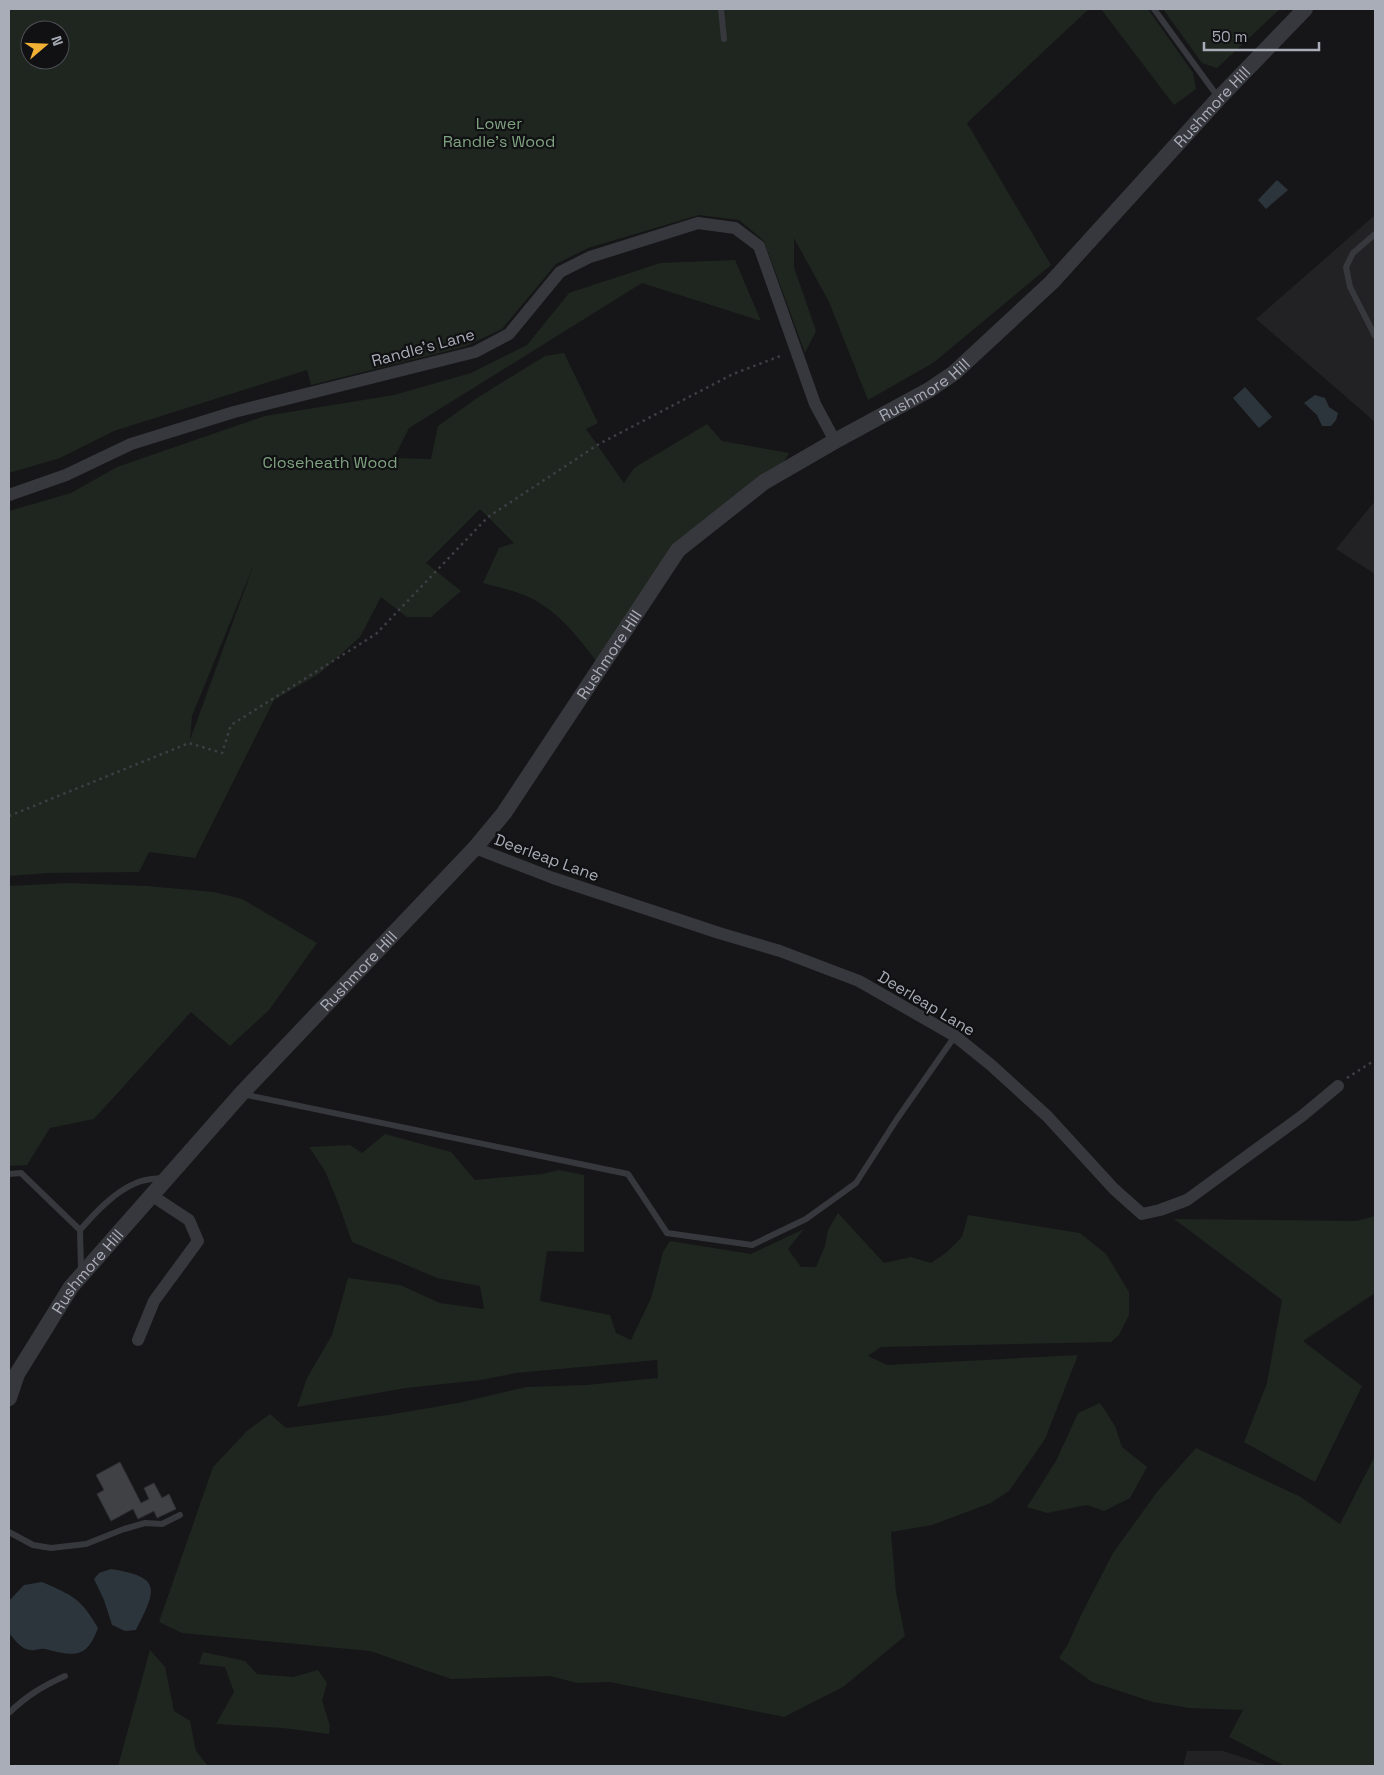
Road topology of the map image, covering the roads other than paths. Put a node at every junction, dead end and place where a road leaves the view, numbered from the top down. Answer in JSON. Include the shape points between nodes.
{"nodes":[{"id":1,"x":720,"y":9,"type":"edge"},
{"id":2,"x":1154,"y":9,"type":"edge"},
{"id":3,"x":1305,"y":9,"type":"edge"},
{"id":4,"x":724,"y":39,"type":"dead end"},
{"id":5,"x":1219,"y":98,"type":"junction"},
{"id":6,"x":1375,"y":234,"type":"edge"},
{"id":7,"x":1375,"y":336,"type":"edge"},
{"id":8,"x":836,"y":441,"type":"junction"},
{"id":9,"x":9,"y":495,"type":"edge"},
{"id":10,"x":475,"y":848,"type":"junction"},
{"id":11,"x":955,"y":1036,"type":"junction"},
{"id":12,"x":1338,"y":1086,"type":"road end"},
{"id":13,"x":241,"y":1094,"type":"junction"},
{"id":14,"x":9,"y":1174,"type":"edge"},
{"id":15,"x":167,"y":1177,"type":"junction"},
{"id":16,"x":151,"y":1195,"type":"junction"},
{"id":17,"x":80,"y":1230,"type":"junction"},
{"id":18,"x":81,"y":1276,"type":"junction"},
{"id":19,"x":138,"y":1340,"type":"dead end"},
{"id":20,"x":9,"y":1398,"type":"edge"},
{"id":21,"x":180,"y":1515,"type":"dead end"},
{"id":22,"x":9,"y":1532,"type":"edge"},
{"id":23,"x":65,"y":1676,"type":"dead end"},
{"id":24,"x":9,"y":1713,"type":"edge"}],
"edges":[{"from":1,"to":4,"type":"lane"},
{"from":2,"to":5,"type":"lane"},
{"from":3,"to":5,"type":"street","name":"Rushmore Hill"},
{"from":5,"to":8,"type":"street","name":"Rushmore Hill","via":[[1052,282],[954,373]]},
{"from":6,"to":7,"type":"lane","via":[[1353,253],[1346,268],[1350,287]]},
{"from":8,"to":9,"type":"street","name":"Randle's Lane","via":[[815,404],[758,246],[735,228],[698,223],[590,257],[560,272],[508,334],[475,352],[234,412],[131,444],[66,475]]},
{"from":8,"to":10,"type":"street","name":"Rushmore Hill","via":[[764,482],[678,550],[504,813]]},
{"from":10,"to":11,"type":"street","name":"Deerleap Lane","via":[[553,878],[825,968],[859,982]]},
{"from":10,"to":13,"type":"street","name":"Rushmore Hill"},
{"from":11,"to":12,"type":"street","name":"Deerleap Lane","via":[[1047,1116],[1114,1189],[1142,1214],[1187,1200]]},
{"from":11,"to":13,"type":"lane","via":[[856,1183],[806,1219],[752,1245],[667,1233],[628,1174]]},
{"from":13,"to":15,"type":"street","name":"Rushmore Hill"},
{"from":14,"to":17,"type":"lane","via":[[21,1173]]},
{"from":15,"to":16,"type":"street","name":"Rushmore Hill"},
{"from":15,"to":17,"type":"lane","via":[[134,1183],[108,1202]]},
{"from":16,"to":18,"type":"street","name":"Rushmore Hill"},
{"from":16,"to":19,"type":"street","via":[[189,1220],[198,1241],[154,1301]]},
{"from":17,"to":18,"type":"lane"},
{"from":18,"to":20,"type":"street","name":"Rushmore Hill","via":[[71,1286],[17,1374]]},
{"from":21,"to":22,"type":"lane","via":[[162,1524],[144,1523],[86,1544],[52,1548],[33,1545]]},
{"from":23,"to":24,"type":"lane","via":[[31,1693]]}]}
